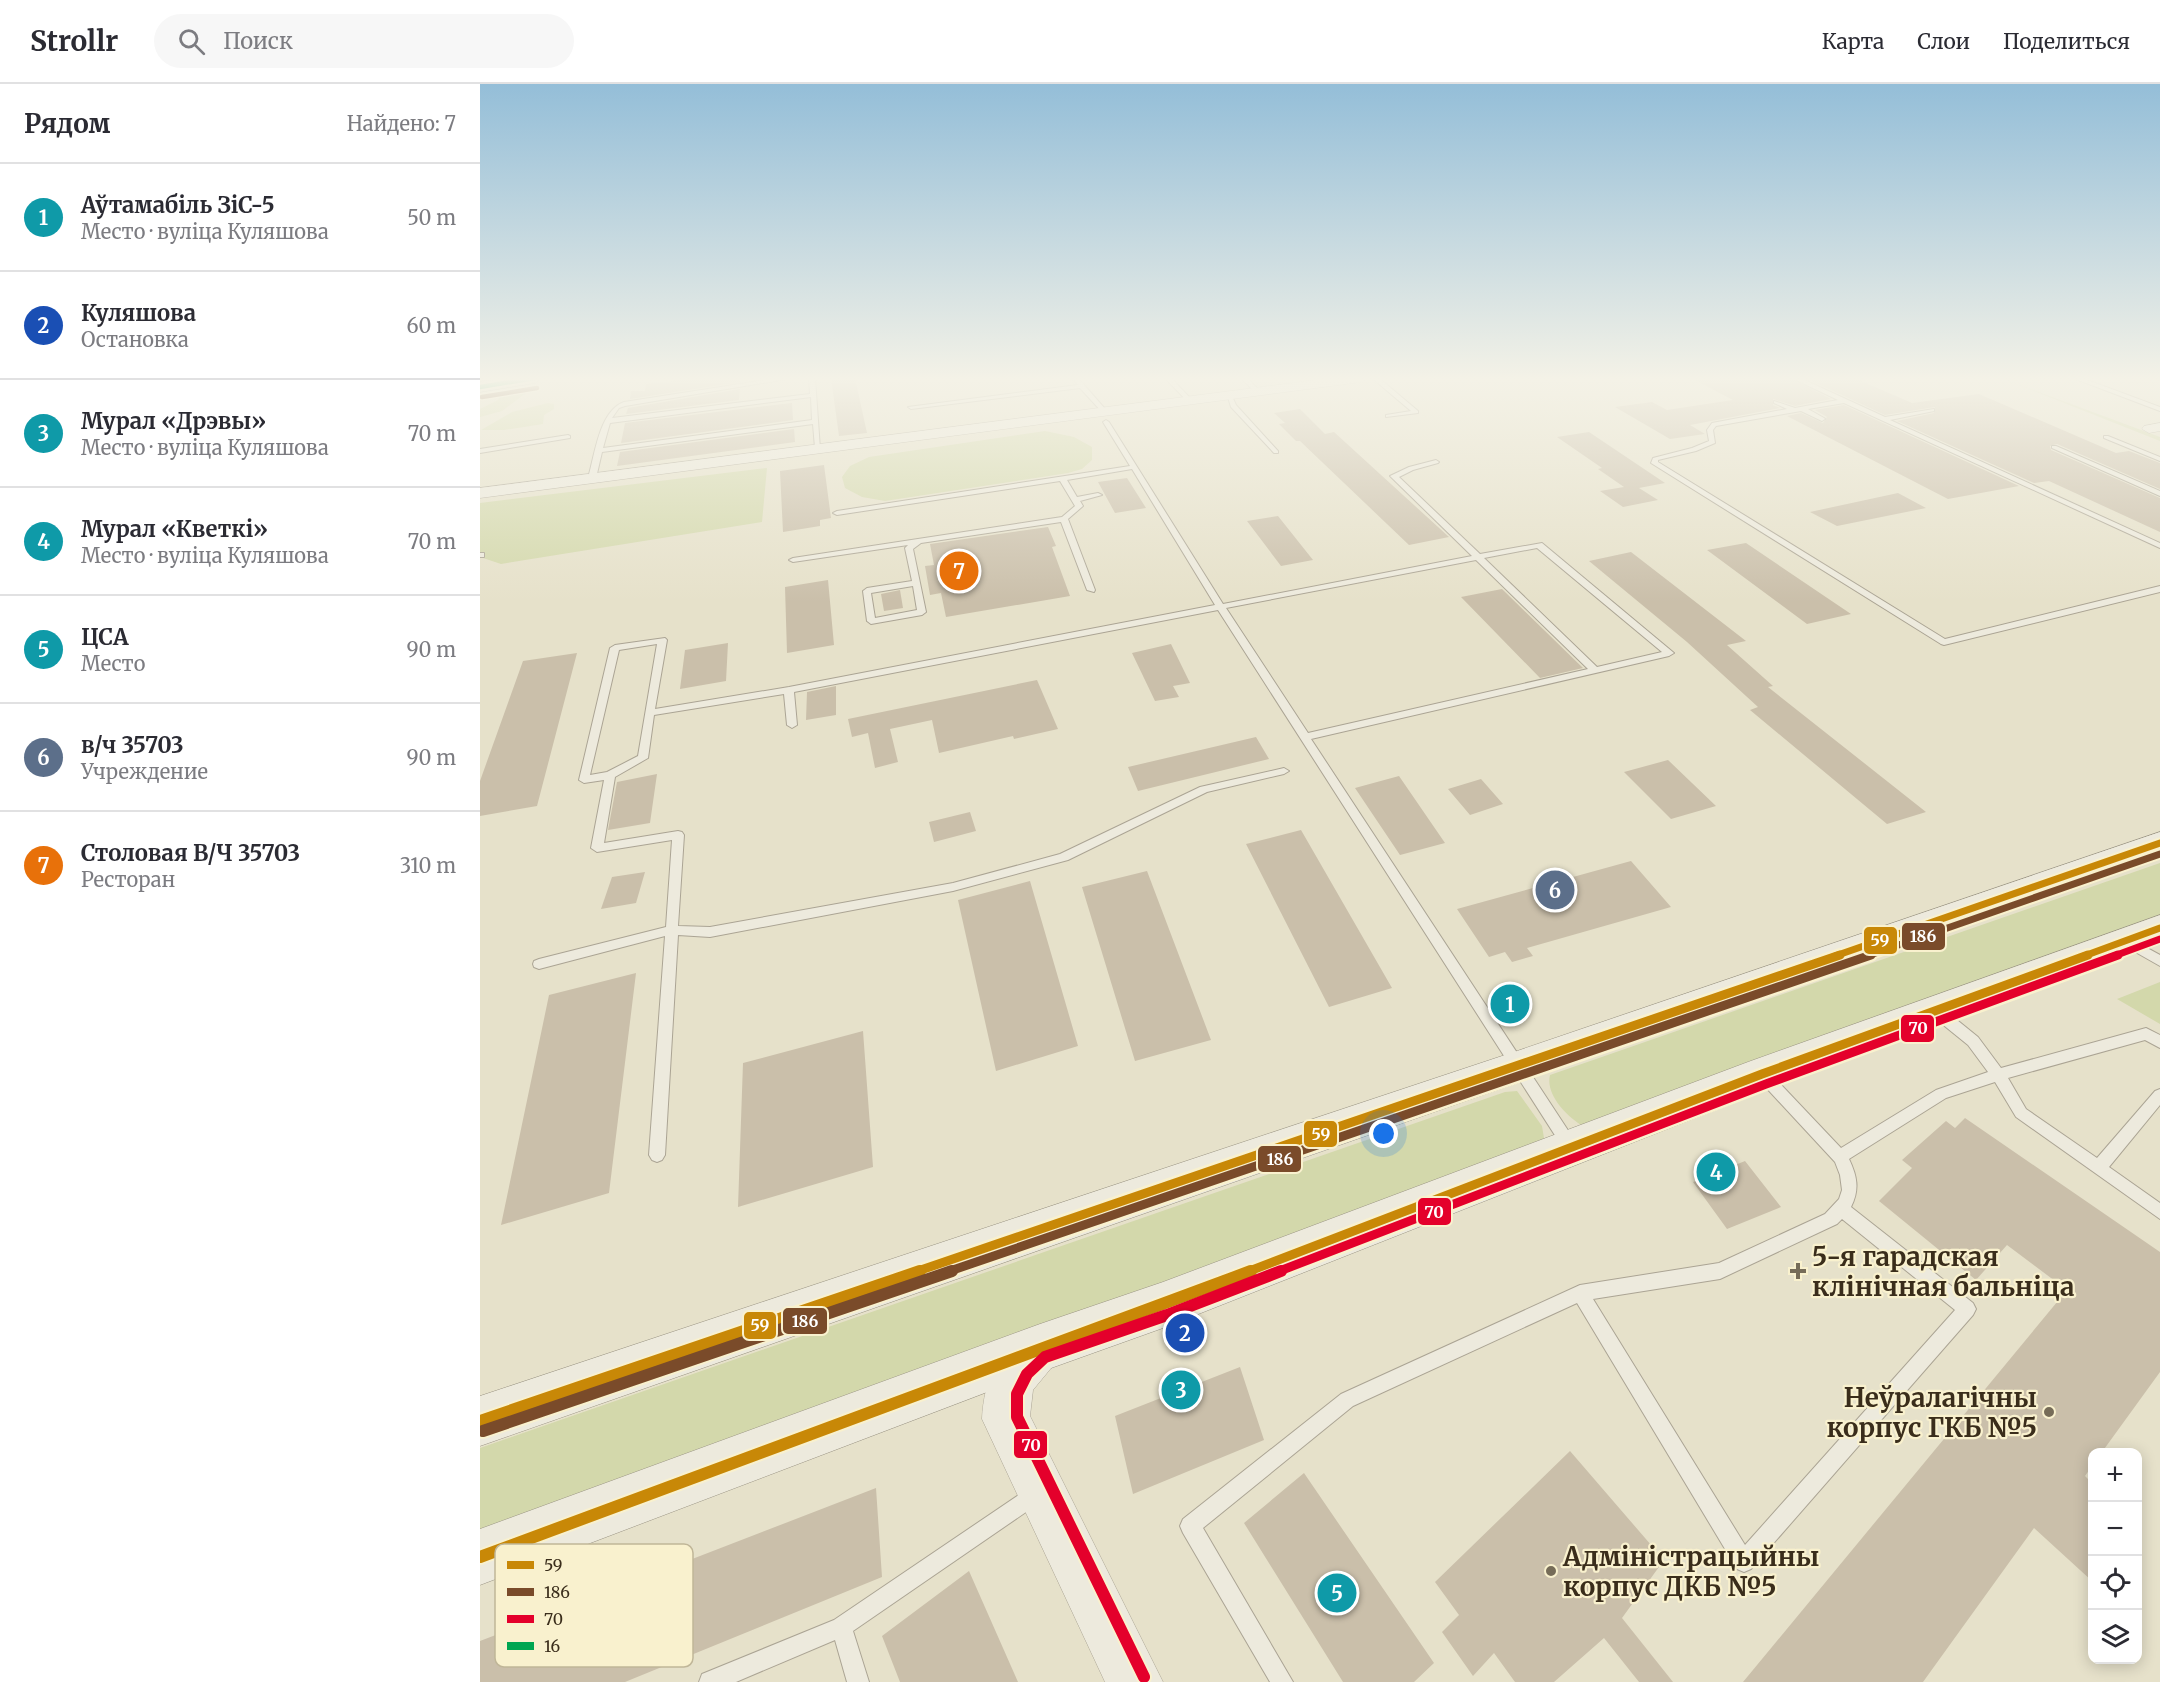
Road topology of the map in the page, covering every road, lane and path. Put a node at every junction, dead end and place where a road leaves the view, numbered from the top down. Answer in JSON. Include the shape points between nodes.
{"nodes":[{"id":1,"x":598,"y":453,"type":"edge"},
{"id":2,"x":784,"y":453,"type":"edge"},
{"id":3,"x":1126,"y":453,"type":"edge"},
{"id":4,"x":1683,"y":453,"type":"edge"},
{"id":5,"x":1956,"y":453,"type":"edge"},
{"id":6,"x":2067,"y":453,"type":"edge"},
{"id":7,"x":2144,"y":453,"type":"edge"},
{"id":8,"x":2160,"y":459,"type":"edge"},
{"id":9,"x":1436,"y":462,"type":"dead end"},
{"id":10,"x":1134,"y":467,"type":"junction"},
{"id":11,"x":592,"y":478,"type":"junction"},
{"id":12,"x":1063,"y":479,"type":"junction"},
{"id":13,"x":480,"y":493,"type":"edge"},
{"id":14,"x":2160,"y":494,"type":"edge"},
{"id":15,"x":1098,"y":495,"type":"dead end"},
{"id":16,"x":1075,"y":500,"type":"junction"},
{"id":17,"x":837,"y":513,"type":"dead end"},
{"id":18,"x":1064,"y":519,"type":"junction"},
{"id":19,"x":919,"y":541,"type":"junction"},
{"id":20,"x":2160,"y":546,"type":"edge"},
{"id":21,"x":1476,"y":557,"type":"junction"},
{"id":22,"x":793,"y":560,"type":"dead end"},
{"id":23,"x":916,"y":583,"type":"junction"},
{"id":24,"x":2160,"y":589,"type":"edge"},
{"id":25,"x":1092,"y":590,"type":"dead end"},
{"id":26,"x":1220,"y":606,"type":"junction"},
{"id":27,"x":1595,"y":670,"type":"junction"},
{"id":28,"x":789,"y":690,"type":"junction"},
{"id":29,"x":649,"y":713,"type":"junction"},
{"id":30,"x":792,"y":725,"type":"dead end"},
{"id":31,"x":1305,"y":737,"type":"junction"},
{"id":32,"x":1284,"y":771,"type":"dead end"},
{"id":33,"x":610,"y":775,"type":"junction"},
{"id":34,"x":2160,"y":843,"type":"edge"},
{"id":35,"x":672,"y":930,"type":"junction"},
{"id":36,"x":2142,"y":934,"type":"edge"},
{"id":37,"x":2160,"y":961,"type":"edge"},
{"id":38,"x":539,"y":964,"type":"dead end"},
{"id":39,"x":1935,"y":1010,"type":"junction"},
{"id":40,"x":2160,"y":1042,"type":"edge"},
{"id":41,"x":1517,"y":1066,"type":"junction"},
{"id":42,"x":1762,"y":1074,"type":"junction"},
{"id":43,"x":1998,"y":1075,"type":"junction"},
{"id":44,"x":2160,"y":1095,"type":"edge"},
{"id":45,"x":1571,"y":1147,"type":"junction"},
{"id":46,"x":657,"y":1155,"type":"dead end"},
{"id":47,"x":1840,"y":1156,"type":"junction"},
{"id":48,"x":2098,"y":1168,"type":"junction"},
{"id":49,"x":1842,"y":1209,"type":"junction"},
{"id":50,"x":2160,"y":1212,"type":"edge"},
{"id":51,"x":1580,"y":1293,"type":"junction"},
{"id":52,"x":1040,"y":1348,"type":"junction"},
{"id":53,"x":480,"y":1421,"type":"edge"},
{"id":54,"x":1040,"y":1490,"type":"junction"},
{"id":55,"x":515,"y":1544,"type":"edge"},
{"id":56,"x":495,"y":1551,"type":"edge"},
{"id":57,"x":480,"y":1557,"type":"edge"},
{"id":58,"x":841,"y":1628,"type":"junction"},
{"id":59,"x":710,"y":1682,"type":"edge"},
{"id":60,"x":858,"y":1682,"type":"edge"},
{"id":61,"x":1135,"y":1682,"type":"edge"},
{"id":62,"x":1282,"y":1682,"type":"edge"}],
"edges":[{"from":1,"to":11,"type":"lane"},
{"from":2,"to":11,"type":"street"},
{"from":3,"to":10,"type":"lane"},
{"from":4,"to":24,"type":"lane","via":[[1655,459],[1654,463],[1944,642]]},
{"from":5,"to":20,"type":"lane"},
{"from":6,"to":14,"type":"lane"},
{"from":7,"to":8,"type":"lane"},
{"from":9,"to":21,"type":"lane","via":[[1394,476]]},
{"from":10,"to":12,"type":"lane"},
{"from":10,"to":26,"type":"lane"},
{"from":11,"to":13,"type":"street"},
{"from":12,"to":16,"type":"lane"},
{"from":12,"to":17,"type":"lane"},
{"from":15,"to":16,"type":"lane"},
{"from":16,"to":18,"type":"lane","via":[[1079,506]]},
{"from":18,"to":19,"type":"lane"},
{"from":18,"to":25,"type":"lane"},
{"from":19,"to":22,"type":"lane"},
{"from":19,"to":23,"type":"lane","via":[[909,548]]},
{"from":21,"to":26,"type":"lane"},
{"from":21,"to":27,"type":"lane"},
{"from":21,"to":27,"type":"lane","via":[[1539,545],[1669,653]]},
{"from":23,"to":23,"type":"lane","via":[[867,591],[871,621],[922,612]]},
{"from":26,"to":28,"type":"lane"},
{"from":26,"to":31,"type":"lane"},
{"from":27,"to":31,"type":"lane"},
{"from":28,"to":29,"type":"lane"},
{"from":28,"to":30,"type":"lane"},
{"from":29,"to":33,"type":"lane","via":[[643,758]]},
{"from":29,"to":33,"type":"lane","via":[[662,640],[615,648],[584,780]]},
{"from":31,"to":41,"type":"lane"},
{"from":32,"to":35,"type":"lane","via":[[1204,789],[1064,857],[953,887],[710,932]]},
{"from":33,"to":35,"type":"lane","via":[[597,848],[678,835]]},
{"from":34,"to":41,"type":"main road"},
{"from":35,"to":38,"type":"lane"},
{"from":35,"to":46,"type":"lane"},
{"from":36,"to":37,"type":"lane"},
{"from":36,"to":39,"type":"main road"},
{"from":39,"to":42,"type":"main road"},
{"from":39,"to":43,"type":"lane","via":[[1973,1041]]},
{"from":40,"to":43,"type":"lane","via":[[2146,1034]]},
{"from":41,"to":45,"type":"lane"},
{"from":41,"to":53,"type":"main road"},
{"from":42,"to":45,"type":"main road"},
{"from":42,"to":47,"type":"lane"},
{"from":43,"to":47,"type":"lane","via":[[1941,1094]]},
{"from":43,"to":48,"type":"lane","via":[[2021,1113]]},
{"from":44,"to":48,"type":"lane"},
{"from":45,"to":52,"type":"main road","via":[[1163,1305]]},
{"from":47,"to":49,"type":"lane","via":[[1850,1190]]},
{"from":48,"to":50,"type":"lane"},
{"from":49,"to":51,"type":"lane","via":[[1831,1219],[1720,1270]]},
{"from":49,"to":51,"type":"lane","via":[[1967,1309],[1744,1562]]},
{"from":51,"to":62,"type":"lane","via":[[1347,1400],[1190,1526]]},
{"from":52,"to":54,"type":"street","via":[[1018,1368],[1007,1391],[1006,1419]]},
{"from":52,"to":55,"type":"main road"},
{"from":54,"to":58,"type":"lane"},
{"from":54,"to":61,"type":"street"},
{"from":56,"to":57,"type":"main road"},
{"from":58,"to":59,"type":"lane"},
{"from":58,"to":60,"type":"lane"}]}
